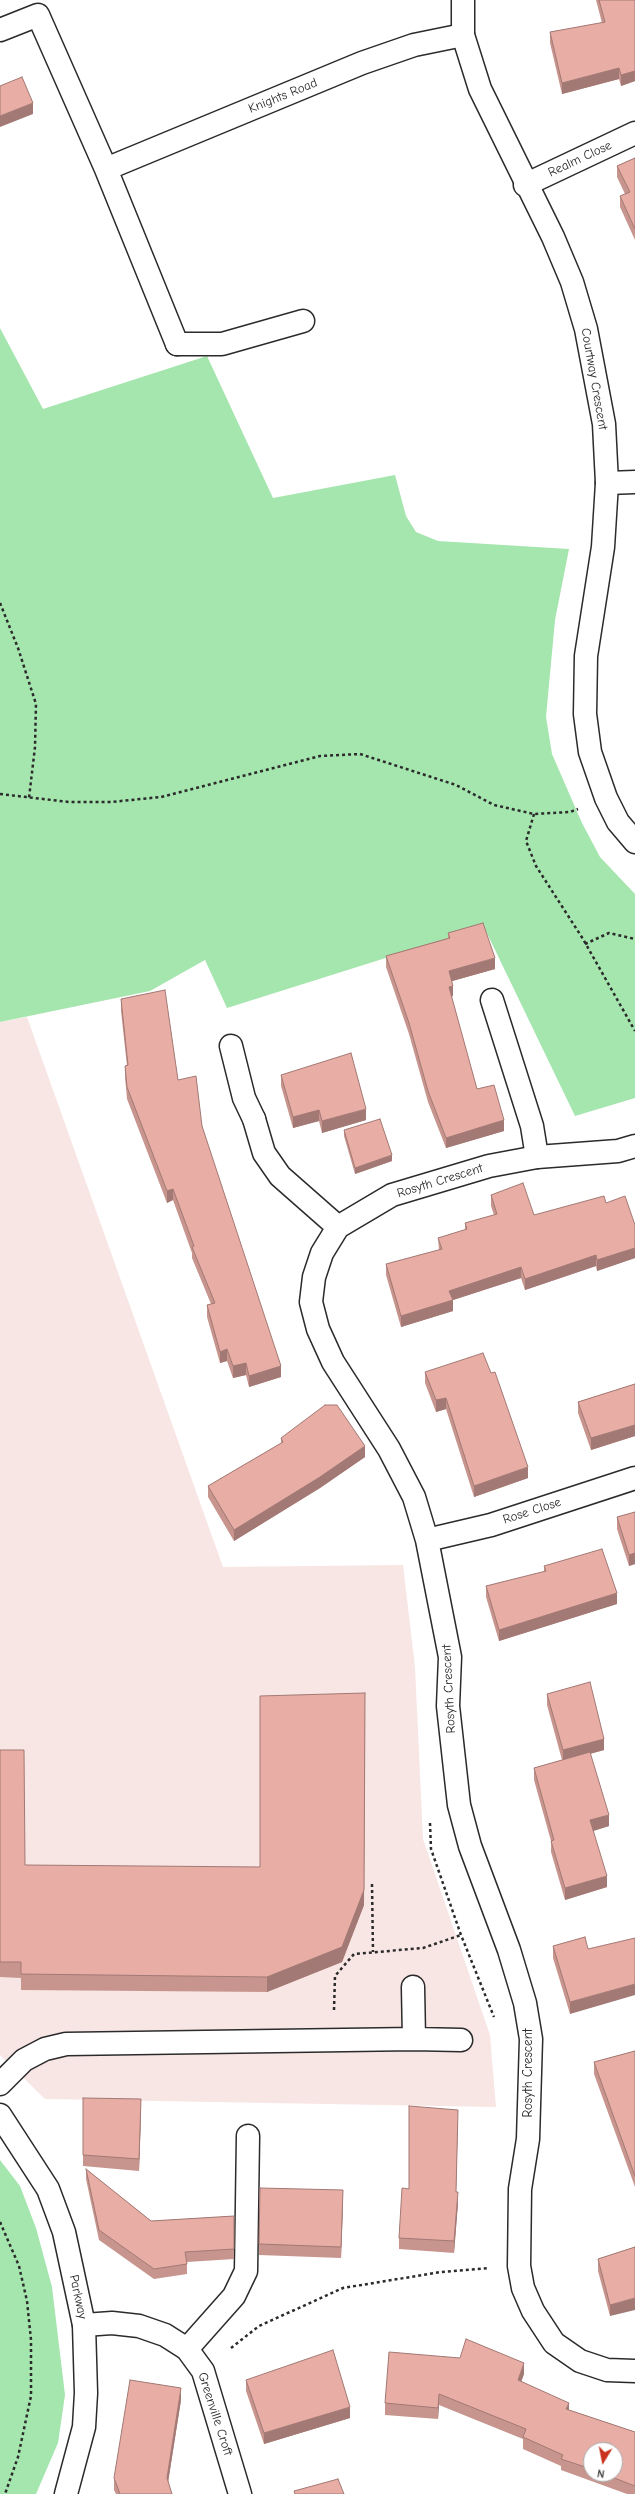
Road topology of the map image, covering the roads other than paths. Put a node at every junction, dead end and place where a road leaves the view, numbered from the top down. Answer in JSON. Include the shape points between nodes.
{"nodes":[{"id":1,"x":463,"y":0,"type":"edge"},
{"id":2,"x":0,"y":30,"type":"edge"},
{"id":3,"x":463,"y":35,"type":"junction"},
{"id":4,"x":635,"y":133,"type":"edge"},
{"id":5,"x":106,"y":169,"type":"junction"},
{"id":6,"x":525,"y":185,"type":"junction"},
{"id":7,"x":303,"y":321,"type":"dead end"},
{"id":8,"x":635,"y":482,"type":"edge"},
{"id":9,"x":607,"y":483,"type":"junction"},
{"id":10,"x":635,"y":842,"type":"edge"},
{"id":11,"x":492,"y":1000,"type":"dead end"},
{"id":12,"x":231,"y":1046,"type":"dead end"},
{"id":13,"x":635,"y":1146,"type":"edge"},
{"id":14,"x":537,"y":1157,"type":"junction"},
{"id":15,"x":338,"y":1227,"type":"junction"},
{"id":16,"x":635,"y":1478,"type":"edge"},
{"id":17,"x":427,"y":1540,"type":"junction"},
{"id":18,"x":413,"y":1987,"type":"dead end"},
{"id":19,"x":414,"y":2039,"type":"junction"},
{"id":20,"x":461,"y":2040,"type":"dead end"},
{"id":21,"x":0,"y":2084,"type":"edge"},
{"id":22,"x":0,"y":2115,"type":"edge"},
{"id":23,"x":248,"y":2136,"type":"dead end"},
{"id":24,"x":84,"y":2326,"type":"junction"},
{"id":25,"x":187,"y":2349,"type":"junction"},
{"id":26,"x":635,"y":2372,"type":"edge"},
{"id":27,"x":66,"y":2494,"type":"edge"},
{"id":28,"x":240,"y":2494,"type":"edge"}],
"edges":[{"from":1,"to":3,"type":"street","name":"Courtway Crescent"},
{"from":2,"to":5,"type":"street","via":[[38,15]]},
{"from":3,"to":5,"type":"street","name":"Knights Road","via":[[414,44],[362,63]]},
{"from":3,"to":6,"type":"street","name":"Courtway Crescent","via":[[480,89]]},
{"from":4,"to":6,"type":"street","name":"Realm Close"},
{"from":5,"to":7,"type":"street","via":[[177,344],[222,344]]},
{"from":6,"to":9,"type":"street","name":"Courtway Crescent","via":[[553,237],[572,282],[586,329],[604,424]]},
{"from":8,"to":9,"type":"street"},
{"from":9,"to":10,"type":"street","name":"Courtway Crescent","via":[[603,547],[586,656],[585,714],[590,752],[606,798],[618,822]]},
{"from":11,"to":14,"type":"street","via":[[532,1126]]},
{"from":12,"to":15,"type":"street","via":[[244,1098],[254,1119],[264,1153],[280,1176]]},
{"from":13,"to":14,"type":"street","name":"Rosyth Crescent","via":[[618,1151]]},
{"from":14,"to":15,"type":"street","name":"Rosyth Crescent","via":[[489,1166],[392,1195]]},
{"from":15,"to":17,"type":"street","name":"Rosyth Crescent","via":[[322,1252],[314,1277],[311,1302],[318,1329],[333,1362],[392,1456],[414,1497]]},
{"from":16,"to":17,"type":"street","name":"Rose Close","via":[[491,1524]]},
{"from":17,"to":26,"type":"street","name":"Rosyth Crescent","via":[[450,1657],[448,1706],[460,1805],[470,1846],[509,1950],[525,2003],[531,2039],[528,2139],[520,2189],[519,2266],[523,2288],[533,2311],[554,2343],[580,2361],[607,2370]]},
{"from":18,"to":19,"type":"street"},
{"from":19,"to":20,"type":"street"},
{"from":19,"to":21,"type":"street","via":[[66,2044],[45,2049],[24,2060]]},
{"from":22,"to":24,"type":"street","name":"Parkway","via":[[48,2189],[64,2232]]},
{"from":23,"to":25,"type":"street","via":[[246,2271],[234,2296]]},
{"from":24,"to":25,"type":"street","name":"Greenville Croft","via":[[112,2323],[139,2326],[165,2336]]},
{"from":24,"to":27,"type":"street","name":"Parkway","via":[[84,2427]]},
{"from":25,"to":28,"type":"street","name":"Greenville Croft","via":[[203,2371]]}]}
